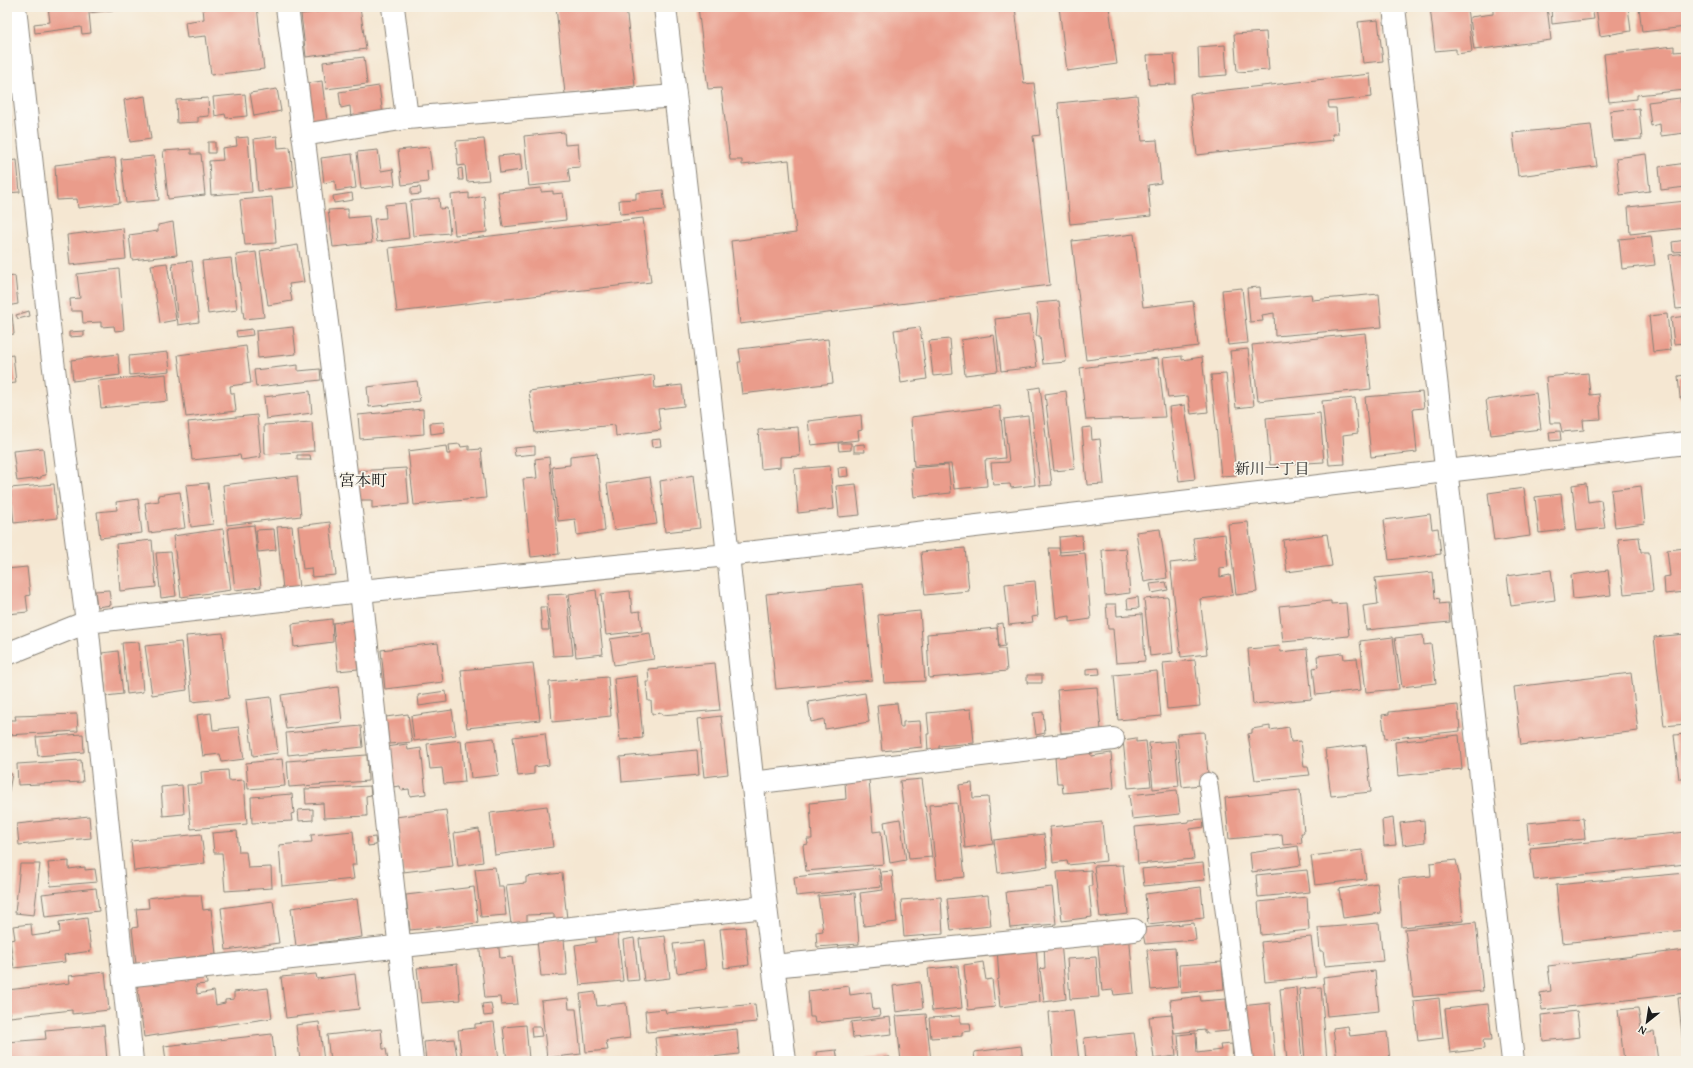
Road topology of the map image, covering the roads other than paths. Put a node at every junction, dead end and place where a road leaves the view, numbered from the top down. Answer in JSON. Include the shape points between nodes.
{"nodes":[{"id":1,"x":15,"y":7,"type":"edge"},
{"id":2,"x":287,"y":7,"type":"edge"},
{"id":3,"x":393,"y":7,"type":"edge"},
{"id":4,"x":665,"y":7,"type":"edge"},
{"id":5,"x":1394,"y":7,"type":"edge"},
{"id":6,"x":675,"y":96,"type":"junction"},
{"id":7,"x":407,"y":118,"type":"junction"},
{"id":8,"x":303,"y":135,"type":"junction"},
{"id":9,"x":1686,"y":443,"type":"edge"},
{"id":10,"x":1447,"y":471,"type":"junction"},
{"id":11,"x":728,"y":554,"type":"junction"},
{"id":12,"x":361,"y":590,"type":"junction"},
{"id":13,"x":87,"y":622,"type":"junction"},
{"id":14,"x":7,"y":654,"type":"edge"},
{"id":15,"x":1114,"y":739,"type":"dead end"},
{"id":16,"x":1208,"y":782,"type":"dead end"},
{"id":17,"x":752,"y":783,"type":"junction"},
{"id":18,"x":766,"y":907,"type":"junction"},
{"id":19,"x":1134,"y":930,"type":"dead end"},
{"id":20,"x":400,"y":946,"type":"junction"},
{"id":21,"x":773,"y":966,"type":"junction"},
{"id":22,"x":124,"y":976,"type":"junction"},
{"id":23,"x":132,"y":1061,"type":"edge"},
{"id":24,"x":412,"y":1061,"type":"edge"},
{"id":25,"x":785,"y":1061,"type":"edge"},
{"id":26,"x":1244,"y":1061,"type":"edge"},
{"id":27,"x":1513,"y":1061,"type":"edge"}],
"edges":[{"from":1,"to":13,"type":"street","via":[[52,353]]},
{"from":2,"to":8,"type":"street"},
{"from":3,"to":7,"type":"street"},
{"from":4,"to":6,"type":"street"},
{"from":5,"to":10,"type":"street"},
{"from":6,"to":7,"type":"street"},
{"from":6,"to":11,"type":"street"},
{"from":7,"to":8,"type":"street"},
{"from":8,"to":12,"type":"street"},
{"from":9,"to":10,"type":"street"},
{"from":10,"to":11,"type":"street"},
{"from":10,"to":27,"type":"street"},
{"from":11,"to":12,"type":"street"},
{"from":11,"to":17,"type":"street"},
{"from":12,"to":13,"type":"street"},
{"from":12,"to":20,"type":"street"},
{"from":13,"to":14,"type":"street"},
{"from":13,"to":22,"type":"street"},
{"from":15,"to":17,"type":"street"},
{"from":16,"to":26,"type":"lane"},
{"from":17,"to":18,"type":"street"},
{"from":18,"to":20,"type":"street"},
{"from":18,"to":21,"type":"street"},
{"from":19,"to":21,"type":"street"},
{"from":20,"to":22,"type":"street"},
{"from":20,"to":24,"type":"street"},
{"from":21,"to":25,"type":"street"},
{"from":22,"to":23,"type":"street"}]}
